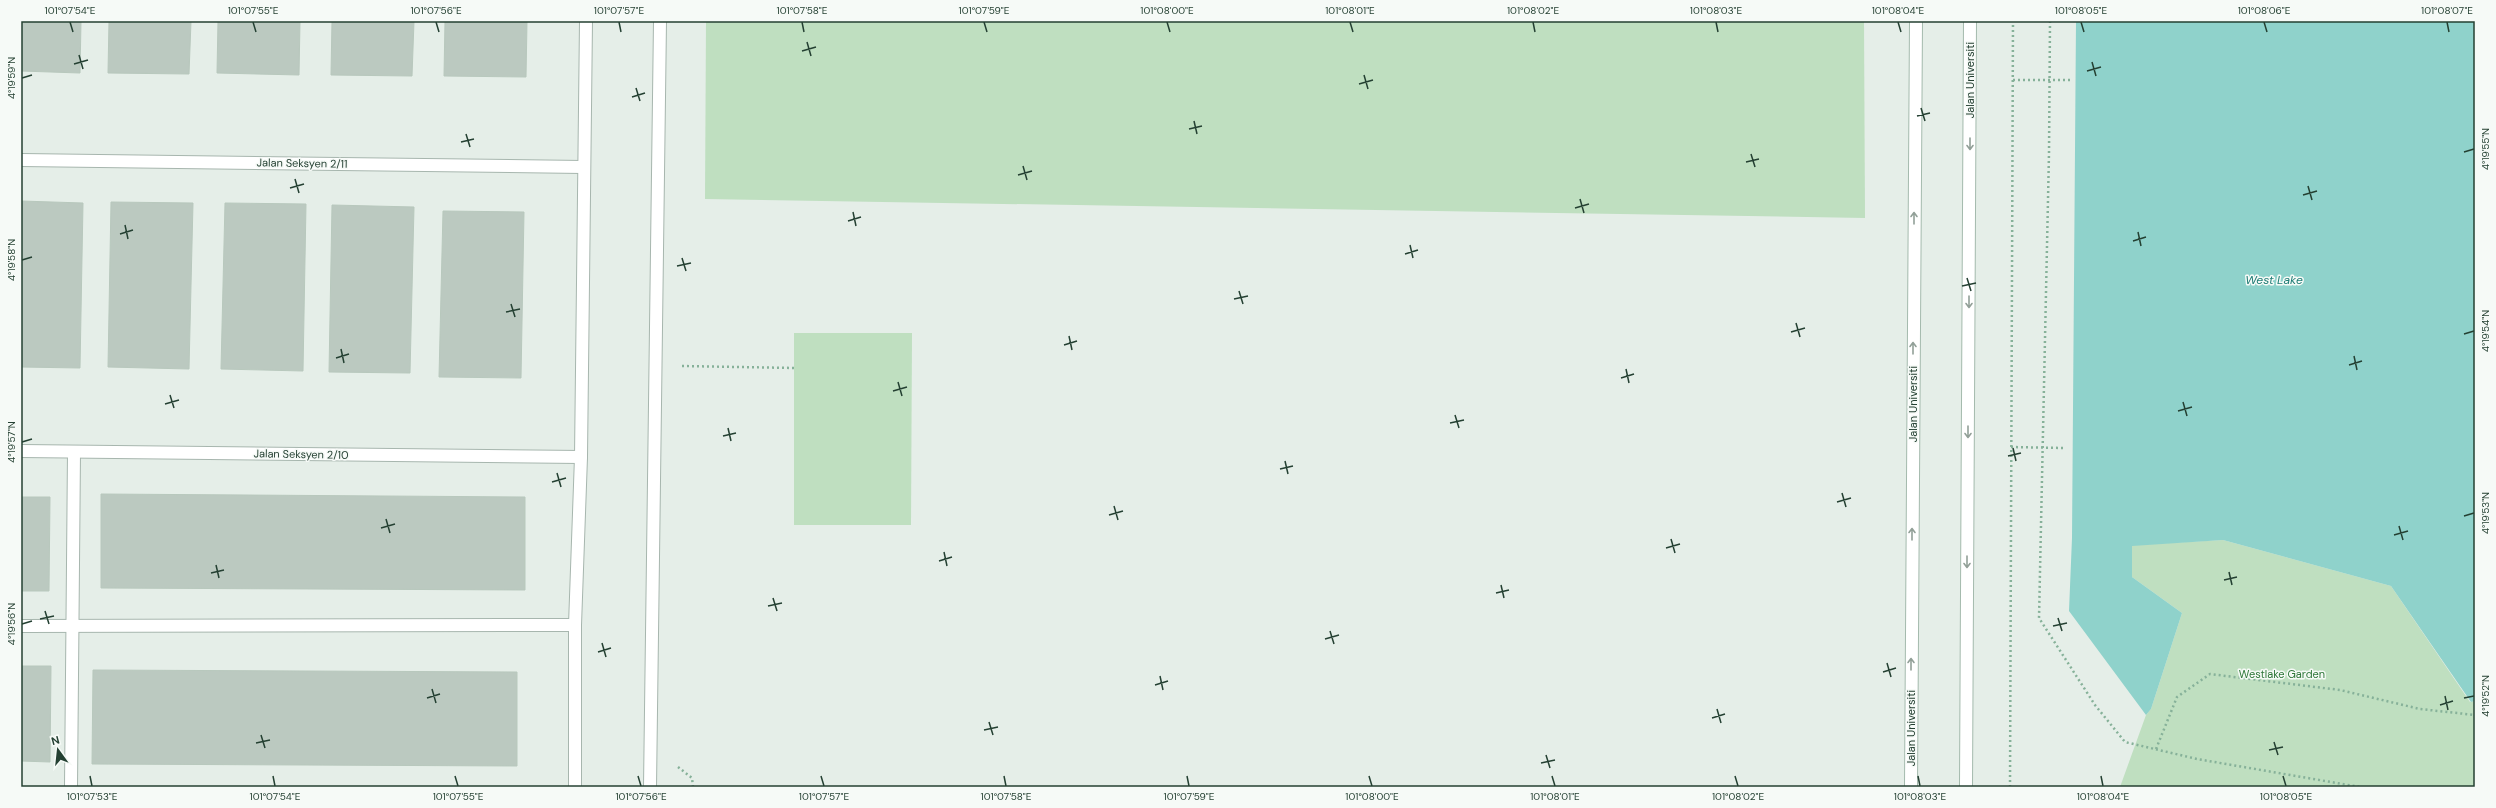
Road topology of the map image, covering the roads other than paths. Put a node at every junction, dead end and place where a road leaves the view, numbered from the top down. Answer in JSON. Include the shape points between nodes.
{"nodes":[{"id":1,"x":586,"y":21,"type":"edge"},
{"id":2,"x":660,"y":21,"type":"edge"},
{"id":3,"x":1916,"y":21,"type":"edge"},
{"id":4,"x":1970,"y":21,"type":"edge"},
{"id":5,"x":21,"y":160,"type":"edge"},
{"id":6,"x":583,"y":167,"type":"junction"},
{"id":7,"x":21,"y":451,"type":"edge"},
{"id":8,"x":74,"y":452,"type":"junction"},
{"id":9,"x":581,"y":457,"type":"junction"},
{"id":10,"x":72,"y":625,"type":"junction"},
{"id":11,"x":21,"y":626,"type":"edge"},
{"id":12,"x":575,"y":626,"type":"junction"},
{"id":13,"x":71,"y":787,"type":"edge"},
{"id":14,"x":575,"y":787,"type":"edge"},
{"id":15,"x":650,"y":787,"type":"edge"},
{"id":16,"x":1910,"y":787,"type":"edge"},
{"id":17,"x":1966,"y":787,"type":"edge"}],
"edges":[{"from":1,"to":6,"type":"street"},
{"from":2,"to":15,"type":"street"},
{"from":16,"to":3,"type":"street","name":"Jalan Universiti","one_way":true},
{"from":4,"to":17,"type":"street","name":"Jalan Universiti","one_way":true},
{"from":5,"to":6,"type":"street","name":"Jalan Seksyen 2/11"},
{"from":6,"to":9,"type":"street"},
{"from":7,"to":8,"type":"street","name":"Jalan Seksyen 2/10"},
{"from":8,"to":9,"type":"street","name":"Jalan Seksyen 2/10"},
{"from":8,"to":10,"type":"street"},
{"from":9,"to":12,"type":"street"},
{"from":10,"to":11,"type":"street"},
{"from":10,"to":12,"type":"street"},
{"from":10,"to":13,"type":"street"},
{"from":12,"to":14,"type":"street"}]}
